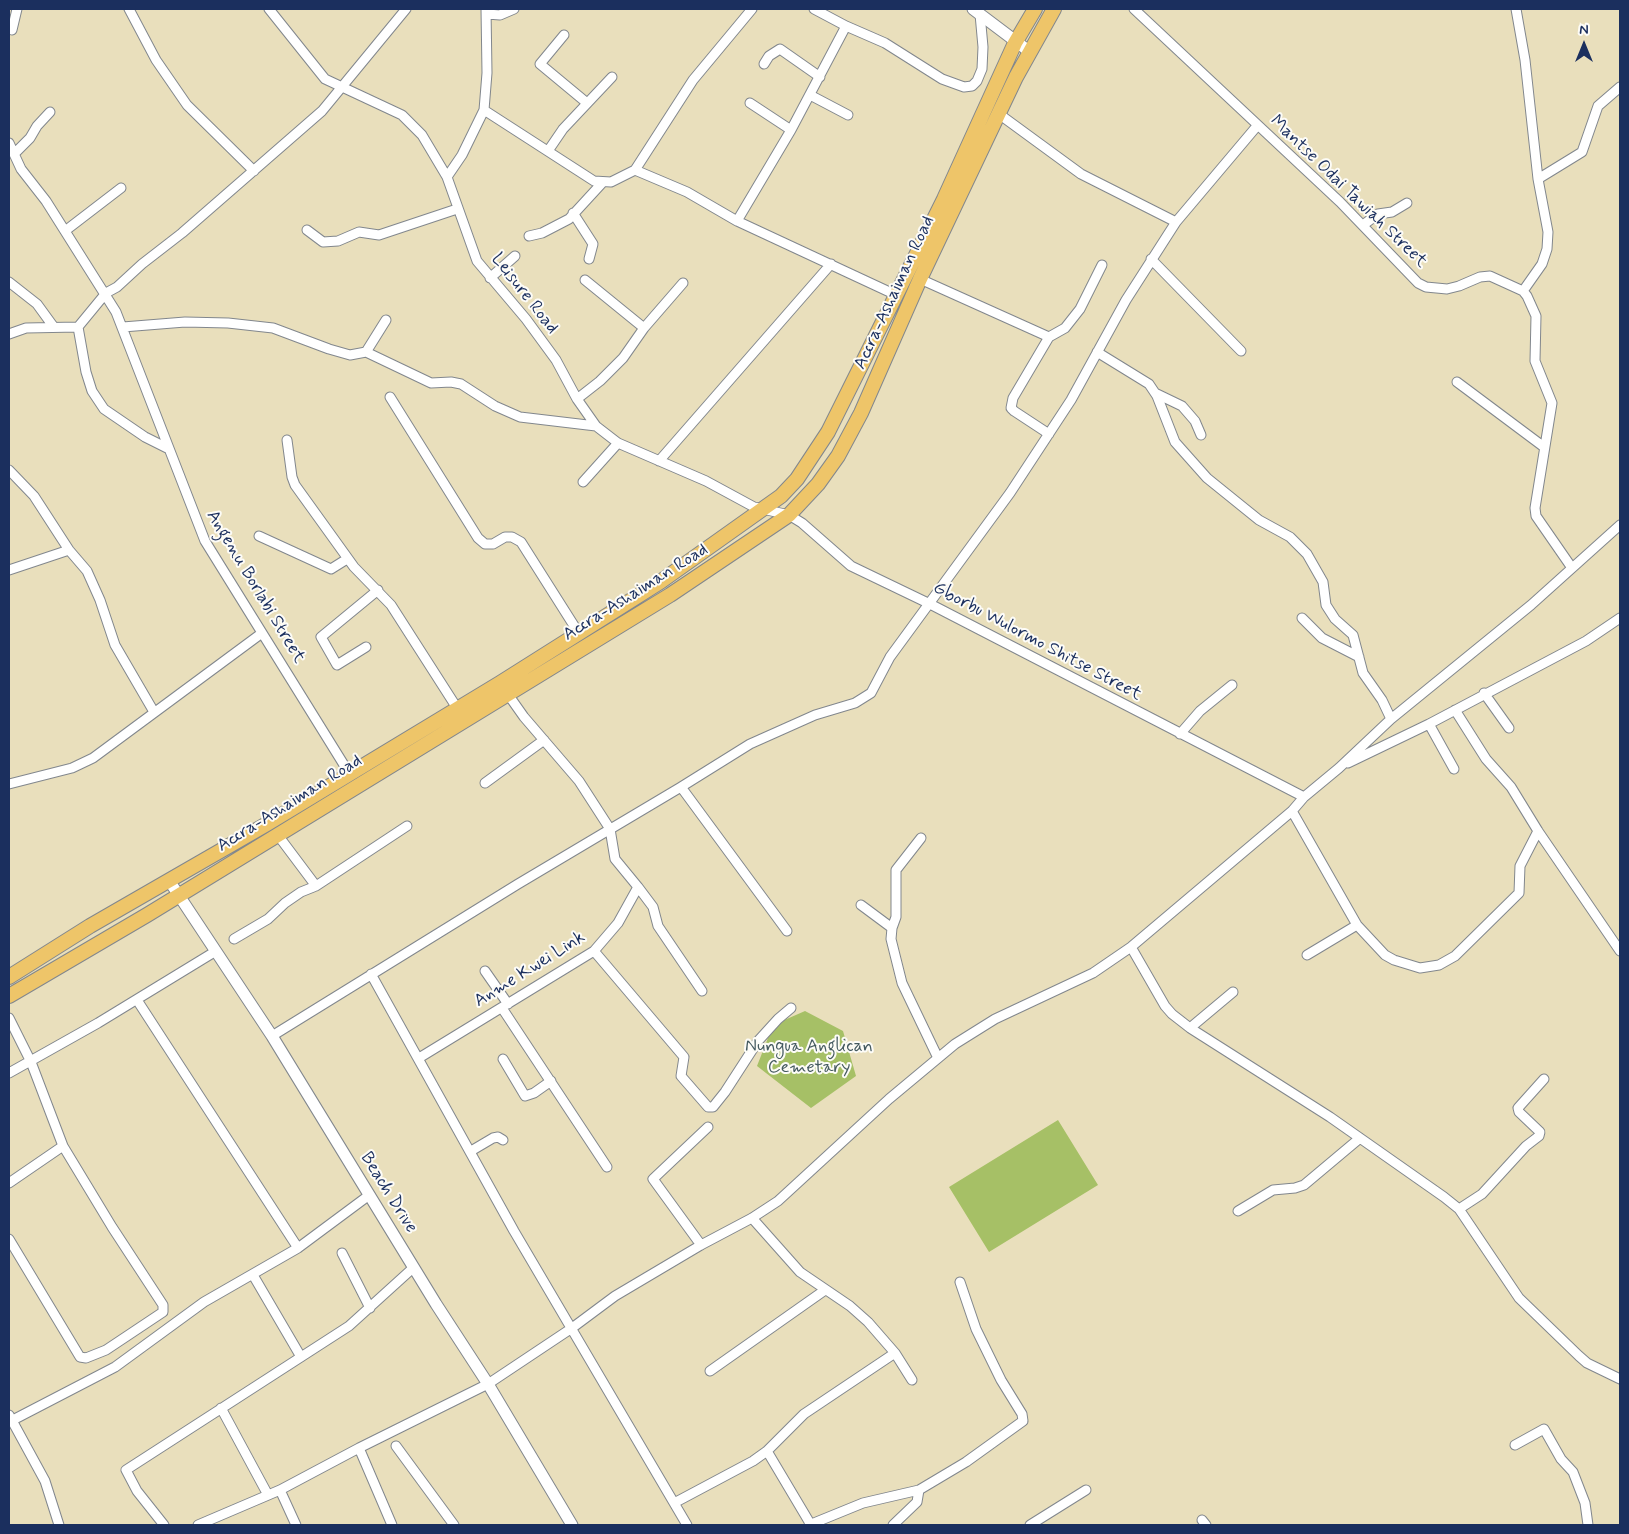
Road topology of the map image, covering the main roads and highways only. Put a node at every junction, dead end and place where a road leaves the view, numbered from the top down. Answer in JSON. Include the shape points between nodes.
{"nodes":[{"id":1,"x":1035,"y":9,"type":"edge"},
{"id":2,"x":1054,"y":9,"type":"edge"},
{"id":3,"x":9,"y":977,"type":"edge"},
{"id":4,"x":9,"y":996,"type":"edge"}],
"edges":[{"from":1,"to":3,"type":"main road","name":"Accra-Ashaiman Road","via":[[1015,43],[944,199],[828,432],[797,479],[762,510],[660,582]]},
{"from":2,"to":4,"type":"main road","name":"Accra-Ashaiman Road","via":[[999,114],[920,279],[861,413],[838,456],[818,484],[789,515],[670,595]]}]}
